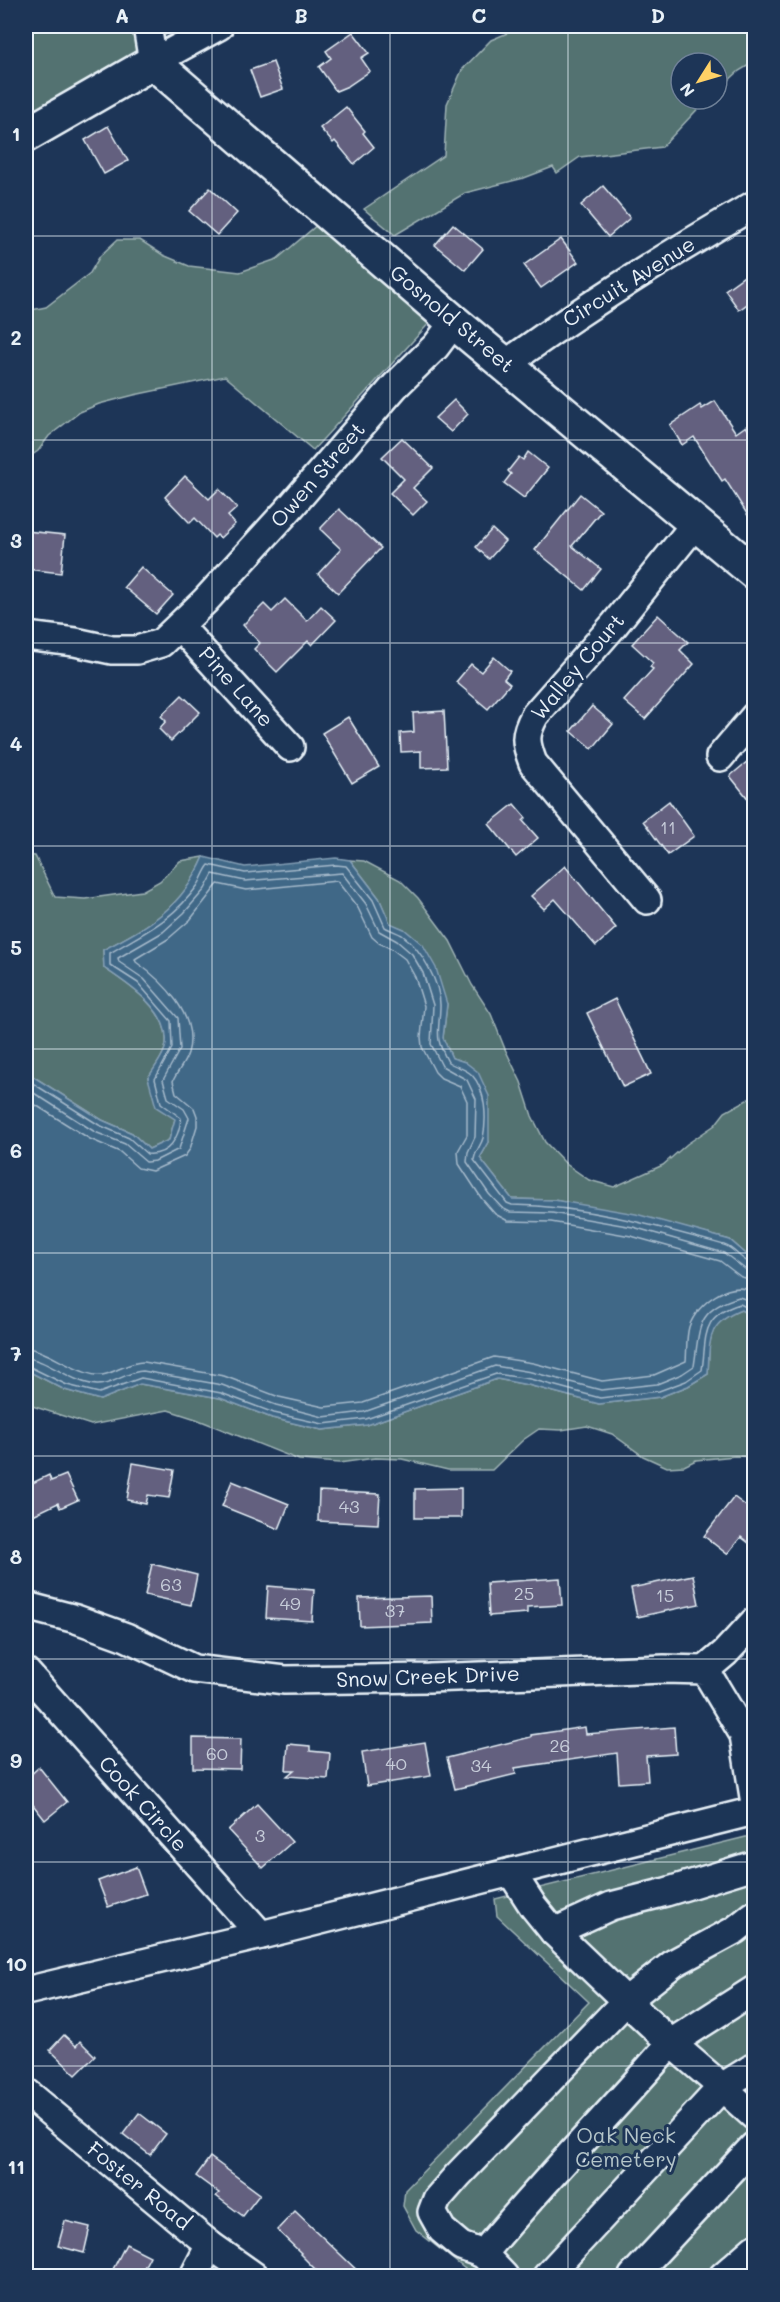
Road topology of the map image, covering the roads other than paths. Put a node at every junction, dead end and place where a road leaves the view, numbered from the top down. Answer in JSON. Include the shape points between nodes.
{"nodes":[{"id":1,"x":147,"y":26,"type":"edge"},
{"id":2,"x":219,"y":26,"type":"edge"},
{"id":3,"x":153,"y":62,"type":"junction"},
{"id":4,"x":26,"y":135,"type":"edge"},
{"id":5,"x":754,"y":205,"type":"edge"},
{"id":6,"x":454,"y":321,"type":"junction"},
{"id":7,"x":506,"y":364,"type":"junction"},
{"id":8,"x":696,"y":523,"type":"junction"},
{"id":9,"x":754,"y":572,"type":"edge"},
{"id":10,"x":180,"y":627,"type":"junction"},
{"id":11,"x":26,"y":636,"type":"edge"},
{"id":12,"x":754,"y":717,"type":"edge"},
{"id":13,"x":290,"y":747,"type":"dead end"},
{"id":14,"x":720,"y":757,"type":"dead end"},
{"id":15,"x":647,"y":900,"type":"dead end"},
{"id":16,"x":26,"y":1606,"type":"edge"},
{"id":17,"x":754,"y":1622,"type":"edge"},
{"id":18,"x":705,"y":1670,"type":"junction"},
{"id":19,"x":26,"y":1672,"type":"edge"},
{"id":20,"x":754,"y":1797,"type":"edge"},
{"id":21,"x":754,"y":1811,"type":"edge"},
{"id":22,"x":754,"y":1859,"type":"edge"},
{"id":23,"x":511,"y":1872,"type":"junction"},
{"id":24,"x":754,"y":1915,"type":"edge"},
{"id":25,"x":554,"y":1932,"type":"junction"},
{"id":26,"x":261,"y":1935,"type":"junction"},
{"id":27,"x":754,"y":1990,"type":"edge"},
{"id":28,"x":26,"y":1991,"type":"edge"},
{"id":29,"x":626,"y":2001,"type":"junction"},
{"id":30,"x":671,"y":2043,"type":"junction"},
{"id":31,"x":754,"y":2067,"type":"edge"},
{"id":32,"x":722,"y":2088,"type":"junction"},
{"id":33,"x":26,"y":2092,"type":"edge"},
{"id":34,"x":754,"y":2116,"type":"edge"},
{"id":35,"x":754,"y":2146,"type":"edge"},
{"id":36,"x":210,"y":2245,"type":"junction"},
{"id":37,"x":754,"y":2249,"type":"edge"},
{"id":38,"x":483,"y":2254,"type":"junction"},
{"id":39,"x":194,"y":2277,"type":"edge"},
{"id":40,"x":254,"y":2277,"type":"edge"},
{"id":41,"x":504,"y":2277,"type":"edge"},
{"id":42,"x":547,"y":2277,"type":"edge"},
{"id":43,"x":633,"y":2277,"type":"edge"},
{"id":44,"x":723,"y":2277,"type":"edge"}],
"edges":[{"from":1,"to":3,"type":"street"},
{"from":2,"to":3,"type":"street"},
{"from":3,"to":4,"type":"main road"},
{"from":3,"to":6,"type":"main road","name":"Gosnold Street"},
{"from":5,"to":7,"type":"street","name":"Circuit Avenue","via":[[568,319]]},
{"from":6,"to":7,"type":"main road","name":"Gosnold Street"},
{"from":6,"to":10,"type":"street","name":"Owen Street","via":[[436,346],[395,386]]},
{"from":7,"to":8,"type":"main road","name":"Gosnold Street"},
{"from":8,"to":9,"type":"main road","name":"Gosnold Street"},
{"from":8,"to":15,"type":"street","name":"Walley Court","via":[[535,715],[526,731],[533,763]]},
{"from":10,"to":11,"type":"street","name":"Owen Street","via":[[161,644],[137,650],[112,650]]},
{"from":10,"to":13,"type":"street","name":"Pine Lane"},
{"from":12,"to":14,"type":"street"},
{"from":16,"to":18,"type":"street","name":"Snow Creek Drive","via":[[76,1618],[194,1669],[285,1680]]},
{"from":17,"to":18,"type":"street"},
{"from":18,"to":20,"type":"street","via":[[744,1735]]},
{"from":19,"to":26,"type":"street","name":"Cook Circle"},
{"from":21,"to":23,"type":"street"},
{"from":22,"to":25,"type":"street","via":[[666,1893],[611,1906]]},
{"from":23,"to":25,"type":"street"},
{"from":23,"to":26,"type":"street"},
{"from":24,"to":29,"type":"street","via":[[675,1963]]},
{"from":25,"to":29,"type":"street"},
{"from":26,"to":28,"type":"street"},
{"from":27,"to":30,"type":"street"},
{"from":29,"to":30,"type":"street"},
{"from":29,"to":38,"type":"street","via":[[437,2199],[432,2212],[442,2230],[461,2246]]},
{"from":30,"to":32,"type":"street"},
{"from":30,"to":38,"type":"street"},
{"from":31,"to":32,"type":"street"},
{"from":32,"to":34,"type":"street"},
{"from":32,"to":42,"type":"street"},
{"from":33,"to":36,"type":"street","name":"Foster Road"},
{"from":35,"to":43,"type":"street"},
{"from":36,"to":39,"type":"street"},
{"from":36,"to":40,"type":"street","name":"Foster Road"},
{"from":37,"to":44,"type":"street"},
{"from":38,"to":41,"type":"street"}]}
